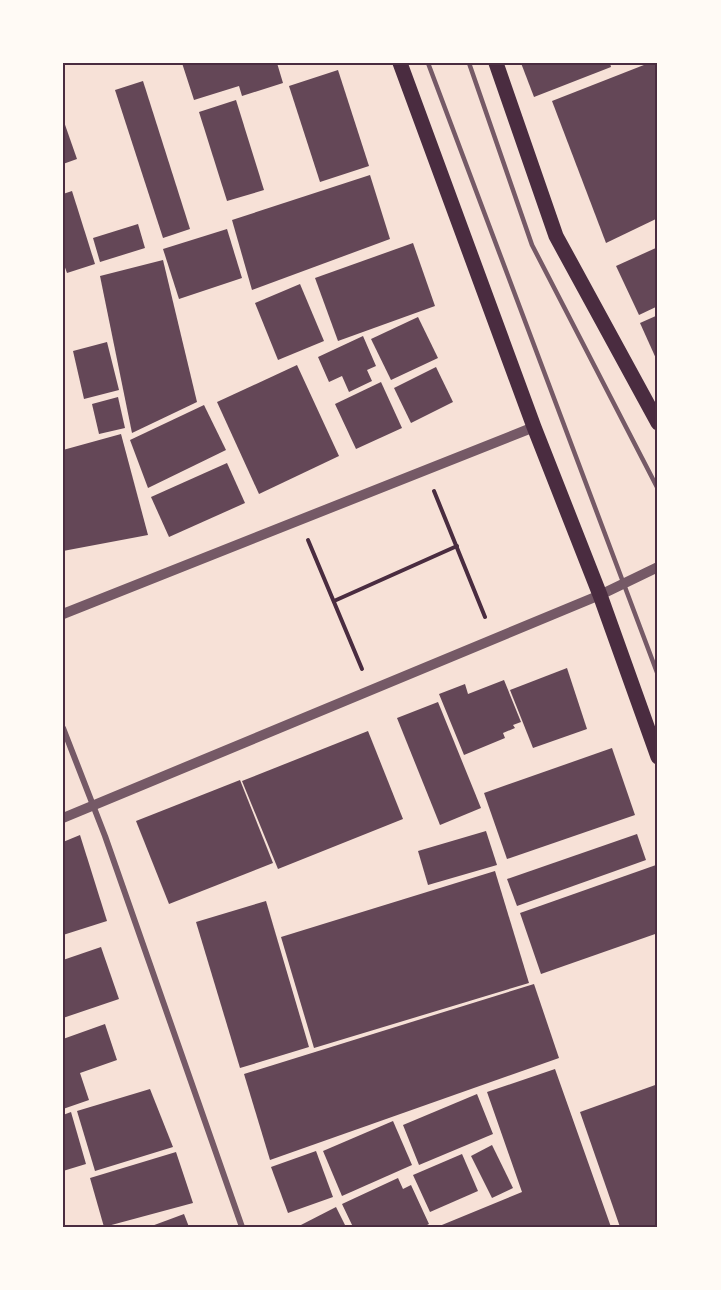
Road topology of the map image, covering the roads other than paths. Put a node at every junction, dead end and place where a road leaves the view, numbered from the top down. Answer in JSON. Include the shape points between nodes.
{"nodes":[{"id":1,"x":400,"y":63,"type":"edge"},
{"id":2,"x":428,"y":63,"type":"edge"},
{"id":3,"x":469,"y":63,"type":"edge"},
{"id":4,"x":496,"y":63,"type":"edge"},
{"id":5,"x":658,"y":423,"type":"edge"},
{"id":6,"x":534,"y":426,"type":"junction"},
{"id":7,"x":658,"y":489,"type":"edge"},
{"id":8,"x":658,"y":567,"type":"edge"},
{"id":9,"x":624,"y":584,"type":"junction"},
{"id":10,"x":600,"y":595,"type":"junction"},
{"id":11,"x":63,"y":614,"type":"edge"},
{"id":12,"x":658,"y":675,"type":"edge"},
{"id":13,"x":63,"y":728,"type":"edge"},
{"id":14,"x":658,"y":758,"type":"edge"},
{"id":15,"x":92,"y":805,"type":"junction"},
{"id":16,"x":63,"y":818,"type":"edge"},
{"id":17,"x":242,"y":1227,"type":"edge"}],
"edges":[{"from":1,"to":6,"type":"main road"},
{"from":2,"to":9,"type":"lane"},
{"from":3,"to":7,"type":"lane","via":[[532,244]]},
{"from":4,"to":5,"type":"main road","via":[[556,236]]},
{"from":6,"to":10,"type":"main road"},
{"from":6,"to":11,"type":"street"},
{"from":8,"to":9,"type":"street"},
{"from":9,"to":10,"type":"street"},
{"from":9,"to":12,"type":"lane"},
{"from":10,"to":14,"type":"main road"},
{"from":10,"to":15,"type":"street"},
{"from":13,"to":15,"type":"street"},
{"from":15,"to":16,"type":"street"},
{"from":15,"to":17,"type":"street"}]}
